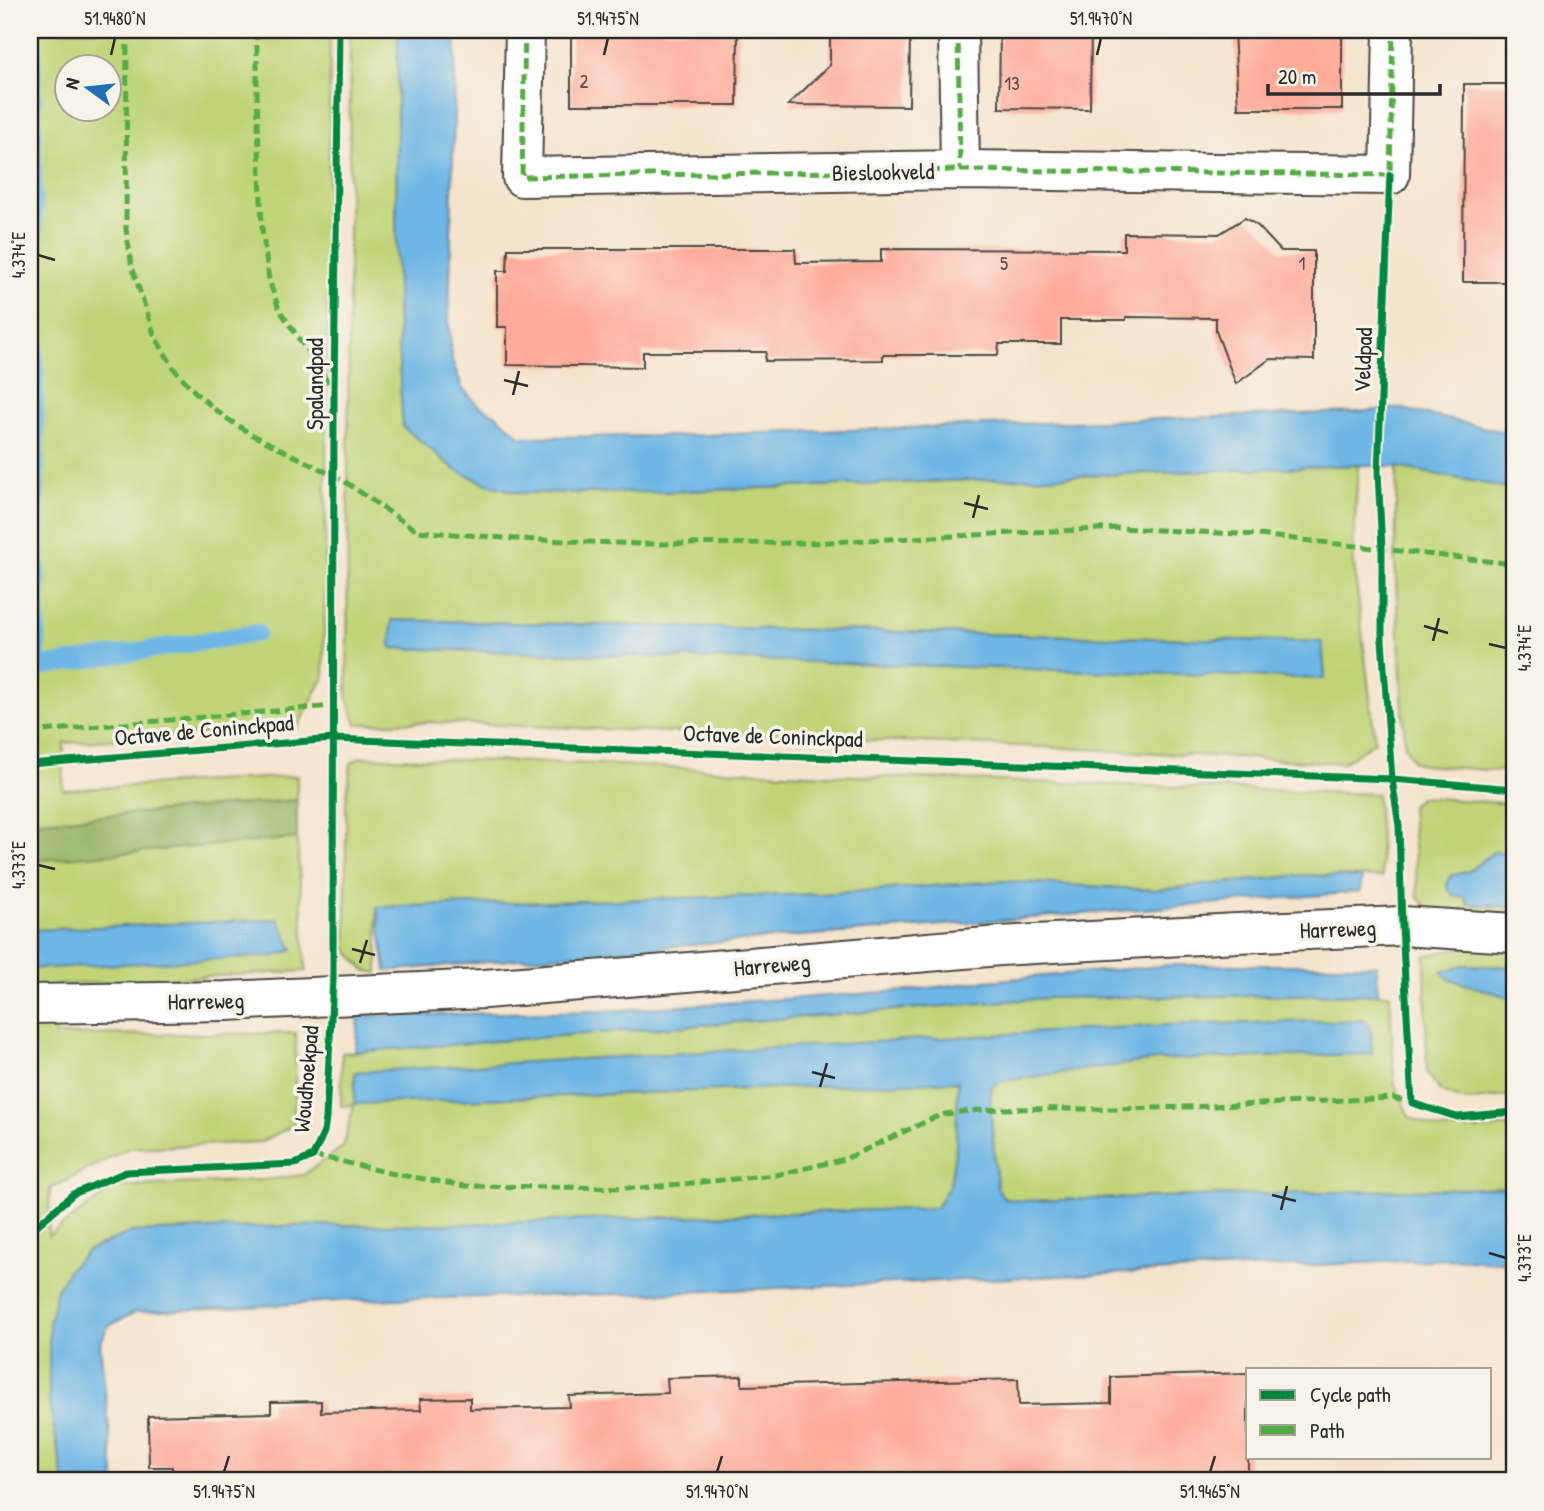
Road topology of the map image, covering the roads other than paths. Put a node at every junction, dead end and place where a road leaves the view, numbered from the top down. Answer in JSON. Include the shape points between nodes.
{"nodes":[{"id":1,"x":525,"y":30,"type":"edge"},
{"id":2,"x":958,"y":30,"type":"edge"},
{"id":3,"x":1393,"y":30,"type":"edge"},
{"id":4,"x":960,"y":170,"type":"junction"},
{"id":5,"x":1514,"y":933,"type":"edge"},
{"id":6,"x":30,"y":1004,"type":"edge"}],
"edges":[{"from":1,"to":4,"type":"street","name":"Bieslookveld","via":[[522,177]]},
{"from":2,"to":4,"type":"street"},
{"from":3,"to":4,"type":"street","name":"Bieslookveld","via":[[1390,175]]},
{"from":5,"to":6,"type":"street","name":"Harreweg","via":[[1402,926],[1237,933],[1000,946],[485,989]]}]}
